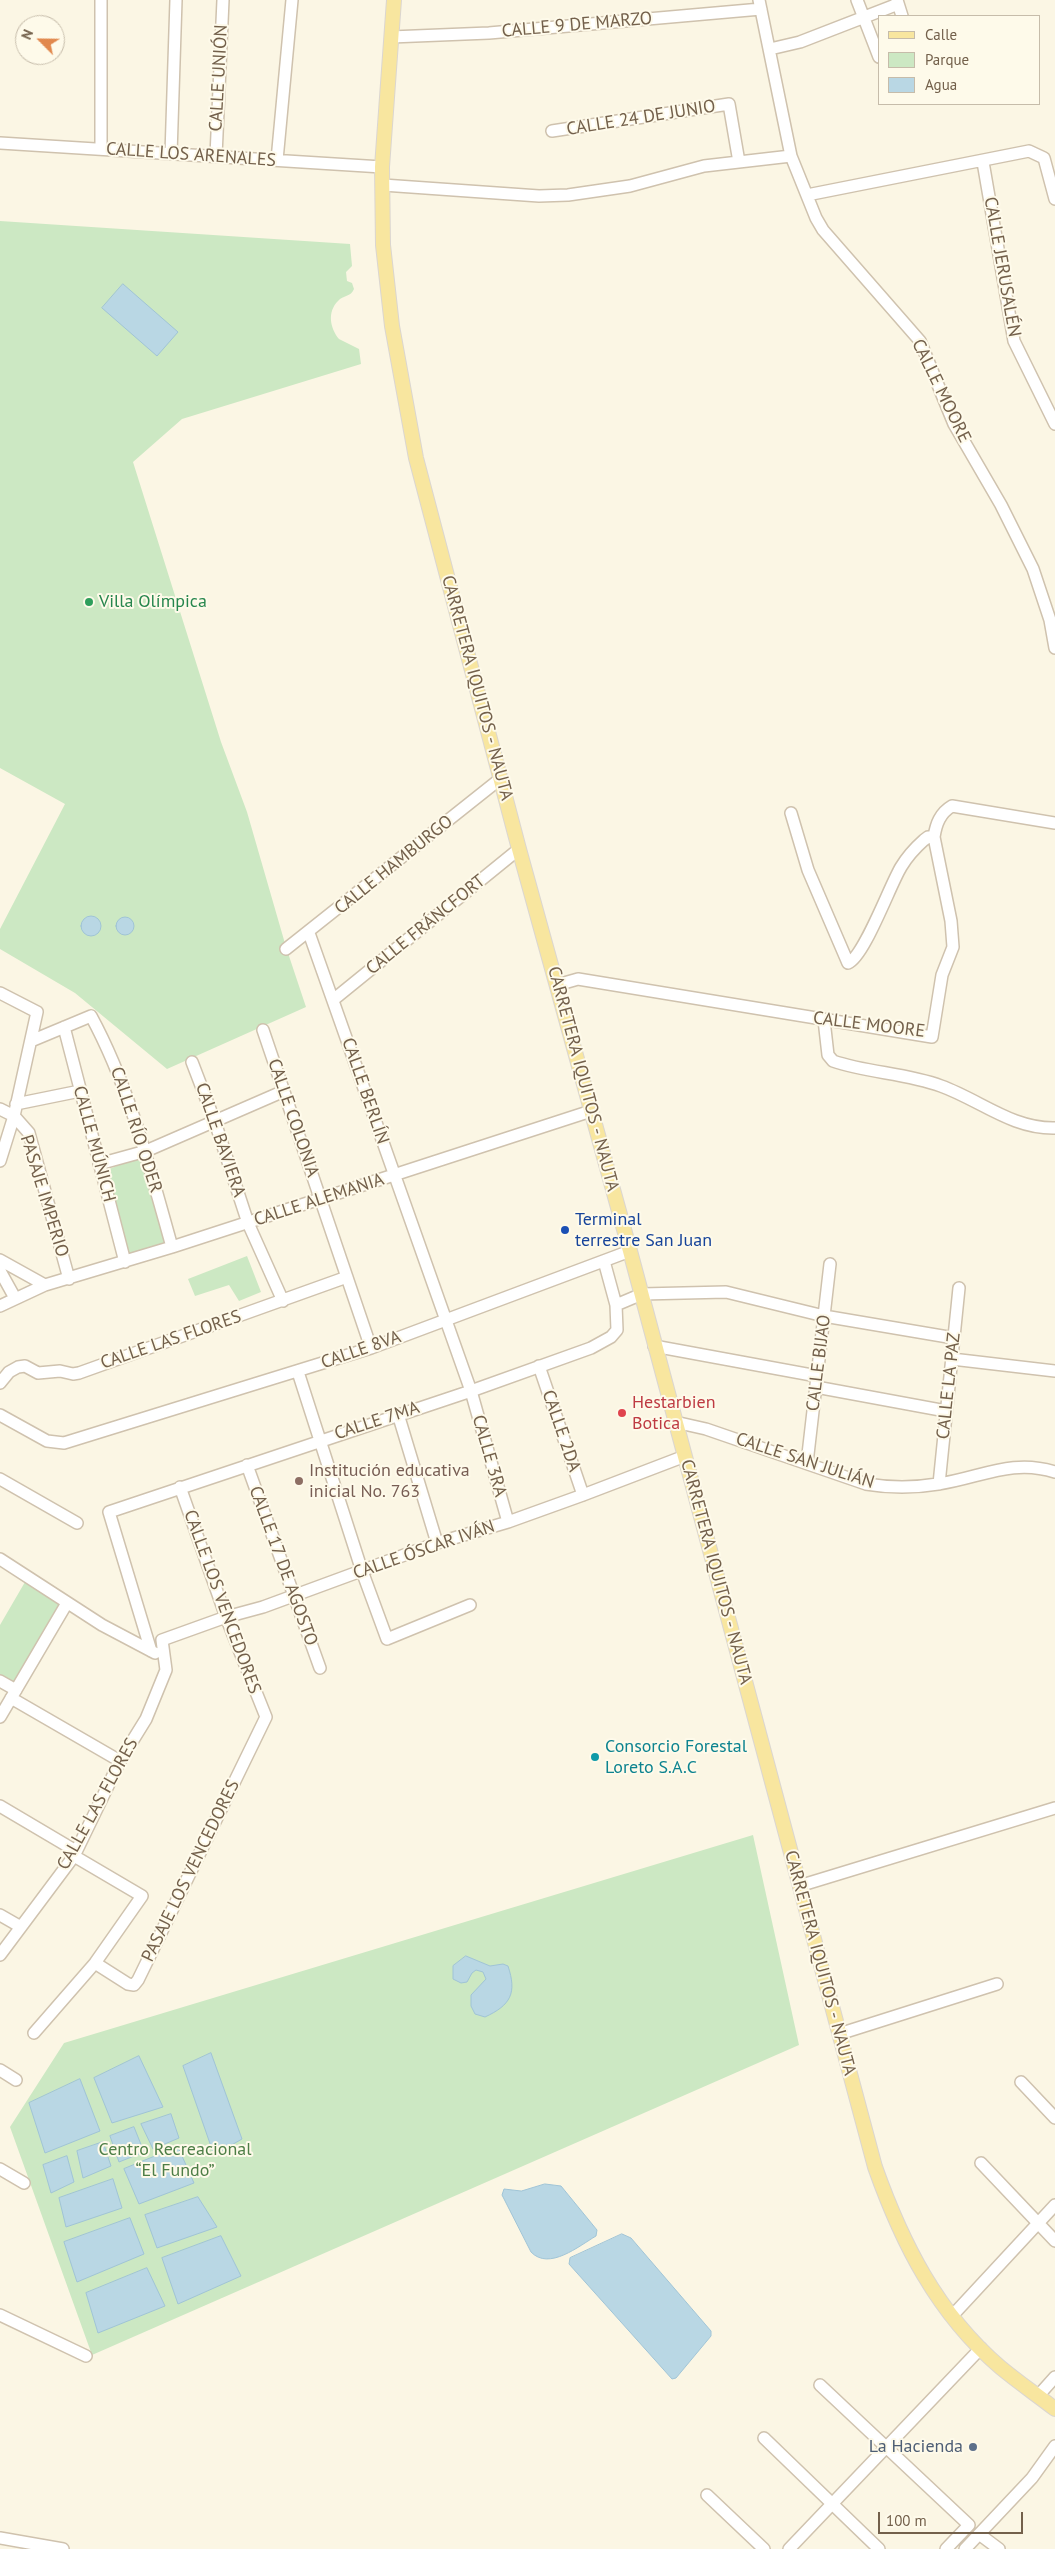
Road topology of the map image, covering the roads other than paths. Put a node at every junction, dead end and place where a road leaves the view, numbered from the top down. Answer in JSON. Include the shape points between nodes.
{"nodes":[{"id":1,"x":101,"y":0,"type":"edge"},
{"id":2,"x":176,"y":0,"type":"edge"},
{"id":3,"x":223,"y":0,"type":"edge"},
{"id":4,"x":292,"y":0,"type":"edge"},
{"id":5,"x":394,"y":0,"type":"edge"},
{"id":6,"x":857,"y":0,"type":"edge"},
{"id":7,"x":898,"y":2,"type":"edge"},
{"id":8,"x":760,"y":4,"type":"edge"},
{"id":9,"x":902,"y":15,"type":"edge"},
{"id":10,"x":863,"y":18,"type":"junction"},
{"id":11,"x":391,"y":37,"type":"junction"},
{"id":12,"x":770,"y":49,"type":"junction"},
{"id":13,"x":878,"y":56,"type":"edge"},
{"id":14,"x":552,"y":131,"type":"dead end"},
{"id":15,"x":0,"y":143,"type":"edge"},
{"id":16,"x":101,"y":149,"type":"junction"},
{"id":17,"x":171,"y":154,"type":"junction"},
{"id":18,"x":216,"y":156,"type":"junction"},
{"id":19,"x":791,"y":156,"type":"junction"},
{"id":20,"x":277,"y":160,"type":"junction"},
{"id":21,"x":739,"y":162,"type":"junction"},
{"id":22,"x":983,"y":162,"type":"junction"},
{"id":23,"x":382,"y":167,"type":"junction"},
{"id":24,"x":382,"y":185,"type":"junction"},
{"id":25,"x":806,"y":195,"type":"junction"},
{"id":26,"x":1055,"y":199,"type":"edge"},
{"id":27,"x":1055,"y":424,"type":"edge"},
{"id":28,"x":1055,"y":648,"type":"edge"},
{"id":29,"x":500,"y":779,"type":"junction"},
{"id":30,"x":791,"y":813,"type":"dead end"},
{"id":31,"x":1055,"y":823,"type":"edge"},
{"id":32,"x":934,"y":837,"type":"junction"},
{"id":33,"x":519,"y":849,"type":"junction"},
{"id":34,"x":309,"y":933,"type":"junction"},
{"id":35,"x":286,"y":949,"type":"dead end"},
{"id":36,"x":557,"y":985,"type":"junction"},
{"id":37,"x":0,"y":993,"type":"edge"},
{"id":38,"x":333,"y":1000,"type":"junction"},
{"id":39,"x":824,"y":1020,"type":"junction"},
{"id":40,"x":64,"y":1027,"type":"junction"},
{"id":41,"x":263,"y":1030,"type":"dead end"},
{"id":42,"x":31,"y":1041,"type":"junction"},
{"id":43,"x":192,"y":1062,"type":"dead end"},
{"id":44,"x":80,"y":1091,"type":"junction"},
{"id":45,"x":284,"y":1091,"type":"junction"},
{"id":46,"x":0,"y":1108,"type":"edge"},
{"id":47,"x":15,"y":1110,"type":"junction"},
{"id":48,"x":592,"y":1111,"type":"junction"},
{"id":49,"x":216,"y":1122,"type":"junction"},
{"id":50,"x":1055,"y":1128,"type":"edge"},
{"id":51,"x":146,"y":1151,"type":"junction"},
{"id":52,"x":0,"y":1161,"type":"edge"},
{"id":53,"x":99,"y":1164,"type":"junction"},
{"id":54,"x":395,"y":1176,"type":"junction"},
{"id":55,"x":321,"y":1200,"type":"junction"},
{"id":56,"x":248,"y":1223,"type":"junction"},
{"id":57,"x":172,"y":1247,"type":"junction"},
{"id":58,"x":630,"y":1251,"type":"junction"},
{"id":59,"x":0,"y":1260,"type":"edge"},
{"id":60,"x":604,"y":1261,"type":"junction"},
{"id":61,"x":125,"y":1262,"type":"junction"},
{"id":62,"x":830,"y":1264,"type":"dead end"},
{"id":63,"x":0,"y":1271,"type":"edge"},
{"id":64,"x":347,"y":1277,"type":"junction"},
{"id":65,"x":69,"y":1279,"type":"junction"},
{"id":66,"x":45,"y":1285,"type":"junction"},
{"id":67,"x":959,"y":1288,"type":"dead end"},
{"id":68,"x":642,"y":1294,"type":"junction"},
{"id":69,"x":15,"y":1298,"type":"junction"},
{"id":70,"x":283,"y":1301,"type":"junction"},
{"id":71,"x":616,"y":1305,"type":"junction"},
{"id":72,"x":0,"y":1306,"type":"edge"},
{"id":73,"x":824,"y":1316,"type":"junction"},
{"id":74,"x":445,"y":1320,"type":"junction"},
{"id":75,"x":954,"y":1338,"type":"junction"},
{"id":76,"x":654,"y":1346,"type":"junction"},
{"id":77,"x":371,"y":1348,"type":"junction"},
{"id":78,"x":952,"y":1359,"type":"junction"},
{"id":79,"x":539,"y":1366,"type":"junction"},
{"id":80,"x":1055,"y":1371,"type":"edge"},
{"id":81,"x":298,"y":1372,"type":"junction"},
{"id":82,"x":817,"y":1381,"type":"junction"},
{"id":83,"x":0,"y":1383,"type":"edge"},
{"id":84,"x":471,"y":1391,"type":"junction"},
{"id":85,"x":946,"y":1411,"type":"junction"},
{"id":86,"x":398,"y":1414,"type":"junction"},
{"id":87,"x":0,"y":1415,"type":"edge"},
{"id":88,"x":675,"y":1422,"type":"junction"},
{"id":89,"x":320,"y":1440,"type":"junction"},
{"id":90,"x":685,"y":1456,"type":"junction"},
{"id":91,"x":807,"y":1463,"type":"junction"},
{"id":92,"x":247,"y":1465,"type":"junction"},
{"id":93,"x":1055,"y":1472,"type":"edge"},
{"id":94,"x":0,"y":1480,"type":"edge"},
{"id":95,"x":939,"y":1484,"type":"junction"},
{"id":96,"x":180,"y":1487,"type":"junction"},
{"id":97,"x":583,"y":1495,"type":"junction"},
{"id":98,"x":508,"y":1522,"type":"junction"},
{"id":99,"x":77,"y":1523,"type":"dead end"},
{"id":100,"x":437,"y":1542,"type":"junction"},
{"id":101,"x":0,"y":1559,"type":"edge"},
{"id":102,"x":362,"y":1571,"type":"junction"},
{"id":103,"x":293,"y":1596,"type":"junction"},
{"id":104,"x":67,"y":1603,"type":"junction"},
{"id":105,"x":470,"y":1605,"type":"dead end"},
{"id":106,"x":226,"y":1617,"type":"junction"},
{"id":107,"x":162,"y":1640,"type":"joint"},
{"id":108,"x":151,"y":1651,"type":"junction"},
{"id":109,"x":165,"y":1659,"type":"junction"},
{"id":110,"x":320,"y":1668,"type":"dead end"},
{"id":111,"x":0,"y":1681,"type":"edge"},
{"id":112,"x":14,"y":1694,"type":"junction"},
{"id":113,"x":266,"y":1716,"type":"joint"},
{"id":114,"x":0,"y":1717,"type":"edge"},
{"id":115,"x":120,"y":1761,"type":"junction"},
{"id":116,"x":1055,"y":1808,"type":"edge"},
{"id":117,"x":1,"y":1809,"type":"edge"},
{"id":118,"x":75,"y":1854,"type":"junction"},
{"id":119,"x":799,"y":1886,"type":"junction"},
{"id":120,"x":0,"y":1915,"type":"edge"},
{"id":121,"x":20,"y":1928,"type":"junction"},
{"id":122,"x":0,"y":1955,"type":"edge"},
{"id":123,"x":95,"y":1963,"type":"junction"},
{"id":124,"x":997,"y":1984,"type":"dead end"},
{"id":125,"x":34,"y":2033,"type":"dead end"},
{"id":126,"x":839,"y":2034,"type":"junction"},
{"id":127,"x":0,"y":2070,"type":"edge"},
{"id":128,"x":16,"y":2080,"type":"dead end"},
{"id":129,"x":1021,"y":2082,"type":"dead end"},
{"id":130,"x":1055,"y":2118,"type":"edge"},
{"id":131,"x":981,"y":2163,"type":"dead end"},
{"id":132,"x":0,"y":2169,"type":"edge"},
{"id":133,"x":24,"y":2183,"type":"dead end"},
{"id":134,"x":1055,"y":2205,"type":"edge"},
{"id":135,"x":1038,"y":2223,"type":"junction"},
{"id":136,"x":1055,"y":2241,"type":"edge"},
{"id":137,"x":0,"y":2315,"type":"edge"},
{"id":138,"x":952,"y":2316,"type":"junction"},
{"id":139,"x":981,"y":2348,"type":"junction"},
{"id":140,"x":86,"y":2356,"type":"dead end"},
{"id":141,"x":1055,"y":2376,"type":"edge"},
{"id":142,"x":820,"y":2385,"type":"dead end"},
{"id":143,"x":1038,"y":2396,"type":"junction"},
{"id":144,"x":1055,"y":2409,"type":"edge"},
{"id":145,"x":764,"y":2438,"type":"dead end"},
{"id":146,"x":887,"y":2446,"type":"junction"},
{"id":147,"x":1055,"y":2446,"type":"edge"},
{"id":148,"x":707,"y":2495,"type":"dead end"},
{"id":149,"x":832,"y":2504,"type":"junction"},
{"id":150,"x":979,"y":2534,"type":"junction"},
{"id":151,"x":0,"y":2538,"type":"edge"},
{"id":152,"x":63,"y":2549,"type":"edge"},
{"id":153,"x":764,"y":2549,"type":"edge"},
{"id":154,"x":789,"y":2549,"type":"edge"},
{"id":155,"x":879,"y":2549,"type":"edge"},
{"id":156,"x":946,"y":2549,"type":"edge"},
{"id":157,"x":965,"y":2549,"type":"edge"},
{"id":158,"x":999,"y":2549,"type":"edge"}],
"edges":[{"from":1,"to":16,"type":"street"},
{"from":2,"to":17,"type":"street"},
{"from":3,"to":18,"type":"street","name":"CALLE UNIÓN"},
{"from":4,"to":20,"type":"street"},
{"from":5,"to":11,"type":"main road","name":"CARRETERA IQUITOS - NAUTA"},
{"from":6,"to":10,"type":"street"},
{"from":7,"to":9,"type":"street"},
{"from":7,"to":10,"type":"street"},
{"from":8,"to":11,"type":"street","name":"CALLE 9 DE MARZO","via":[[489,33]]},
{"from":8,"to":12,"type":"street","name":"CALLE MOORE"},
{"from":10,"to":12,"type":"street","via":[[800,42]]},
{"from":10,"to":13,"type":"street"},
{"from":11,"to":23,"type":"main road","name":"CARRETERA IQUITOS - NAUTA"},
{"from":12,"to":19,"type":"street","name":"CALLE MOORE"},
{"from":14,"to":21,"type":"street","name":"CALLE 24 DE JUNIO","via":[[729,104]]},
{"from":15,"to":16,"type":"street","name":"CALLE LOS ARENALES"},
{"from":16,"to":17,"type":"street","name":"CALLE LOS ARENALES"},
{"from":17,"to":18,"type":"street","name":"CALLE LOS ARENALES"},
{"from":18,"to":20,"type":"street","name":"CALLE LOS ARENALES"},
{"from":19,"to":21,"type":"street"},
{"from":19,"to":25,"type":"street","name":"CALLE MOORE"},
{"from":20,"to":23,"type":"street","name":"CALLE LOS ARENALES"},
{"from":21,"to":24,"type":"street","via":[[704,166],[630,186],[539,196]]},
{"from":22,"to":25,"type":"street"},
{"from":22,"to":26,"type":"street","via":[[1029,151],[1044,158]]},
{"from":22,"to":27,"type":"street","name":"CALLE JERUSALÉN","via":[[1014,341]]},
{"from":23,"to":24,"type":"main road","name":"CARRETERA IQUITOS - NAUTA"},
{"from":24,"to":29,"type":"main road","name":"CARRETERA IQUITOS - NAUTA","via":[[383,245],[392,326],[416,458]]},
{"from":25,"to":28,"type":"street","name":"CALLE MOORE","via":[[823,230],[920,341],[954,424],[1001,505],[1033,569],[1050,620]]},
{"from":29,"to":33,"type":"main road","name":"CARRETERA IQUITOS - NAUTA"},
{"from":29,"to":34,"type":"street","name":"CALLE HAMBURGO"},
{"from":30,"to":32,"type":"street","via":[[808,870],[848,963],[858,955],[902,866],[919,845],[928,837]]},
{"from":31,"to":32,"type":"street","via":[[952,806],[945,810],[936,825]]},
{"from":32,"to":39,"type":"street","name":"CALLE MOORE","via":[[951,921],[952,946],[942,975],[932,1037]]},
{"from":33,"to":36,"type":"main road","name":"CARRETERA IQUITOS - NAUTA"},
{"from":33,"to":38,"type":"street","name":"CALLE FRÁNCFORT"},
{"from":34,"to":35,"type":"street","name":"CALLE HAMBURGO"},
{"from":34,"to":38,"type":"street","name":"CALLE BERLÍN"},
{"from":36,"to":39,"type":"street","name":"CALLE MOORE","via":[[578,979]]},
{"from":36,"to":48,"type":"main road","name":"CARRETERA IQUITOS - NAUTA"},
{"from":37,"to":42,"type":"street","via":[[37,1012]]},
{"from":38,"to":54,"type":"street","name":"CALLE BERLÍN"},
{"from":39,"to":50,"type":"street","via":[[828,1055],[833,1061],[941,1086],[1016,1121],[1038,1128]]},
{"from":40,"to":42,"type":"street"},
{"from":40,"to":44,"type":"street","name":"CALLE MÚNICH"},
{"from":40,"to":51,"type":"street","name":"CALLE RÍO ODER","via":[[91,1016],[109,1049]]},
{"from":41,"to":45,"type":"street","name":"CALLE COLONIA"},
{"from":42,"to":47,"type":"street"},
{"from":43,"to":49,"type":"street","name":"CALLE BAVIERA"},
{"from":44,"to":47,"type":"street"},
{"from":44,"to":53,"type":"street","name":"CALLE MÚNICH"},
{"from":45,"to":49,"type":"street"},
{"from":45,"to":55,"type":"street","name":"CALLE COLONIA"},
{"from":46,"to":47,"type":"street"},
{"from":47,"to":52,"type":"street"},
{"from":47,"to":65,"type":"street","name":"PASAJE IMPERIO","via":[[29,1133]]},
{"from":48,"to":54,"type":"street","name":"CALLE ALEMANIA"},
{"from":48,"to":58,"type":"main road","name":"CARRETERA IQUITOS - NAUTA"},
{"from":49,"to":51,"type":"street"},
{"from":49,"to":56,"type":"street","name":"CALLE BAVIERA"},
{"from":51,"to":53,"type":"street"},
{"from":51,"to":57,"type":"street","name":"CALLE RÍO ODER"},
{"from":53,"to":61,"type":"street","name":"CALLE MÚNICH"},
{"from":54,"to":55,"type":"street","name":"CALLE ALEMANIA"},
{"from":54,"to":74,"type":"street","name":"CALLE BERLÍN"},
{"from":55,"to":56,"type":"street","name":"CALLE ALEMANIA"},
{"from":55,"to":64,"type":"street","name":"CALLE COLONIA"},
{"from":56,"to":57,"type":"street","name":"CALLE ALEMANIA"},
{"from":56,"to":70,"type":"street","name":"CALLE BAVIERA"},
{"from":57,"to":61,"type":"street","name":"CALLE ALEMANIA"},
{"from":58,"to":60,"type":"street","name":"CALLE 8VA"},
{"from":58,"to":68,"type":"main road","name":"CARRETERA IQUITOS - NAUTA"},
{"from":59,"to":66,"type":"street"},
{"from":60,"to":71,"type":"street","name":"CALLE 7MA"},
{"from":60,"to":74,"type":"street","name":"CALLE 8VA"},
{"from":61,"to":65,"type":"street","name":"CALLE ALEMANIA"},
{"from":62,"to":73,"type":"street","name":"CALLE BIJAO"},
{"from":63,"to":69,"type":"street"},
{"from":64,"to":70,"type":"street","name":"CALLE LAS FLORES"},
{"from":64,"to":77,"type":"street","name":"CALLE COLONIA"},
{"from":65,"to":66,"type":"street","name":"CALLE ALEMANIA"},
{"from":66,"to":69,"type":"street","name":"CALLE ALEMANIA"},
{"from":67,"to":75,"type":"street","name":"CALLE LA PAZ"},
{"from":68,"to":71,"type":"street"},
{"from":68,"to":73,"type":"street","via":[[726,1292]]},
{"from":68,"to":76,"type":"main road","name":"CARRETERA IQUITOS - NAUTA"},
{"from":69,"to":72,"type":"street","name":"CALLE ALEMANIA"},
{"from":70,"to":83,"type":"street","name":"CALLE LAS FLORES","via":[[79,1373],[38,1374],[26,1366],[18,1367]]},
{"from":71,"to":79,"type":"street","name":"CALLE 7MA","via":[[617,1330],[611,1337],[591,1348]]},
{"from":73,"to":75,"type":"street"},
{"from":73,"to":82,"type":"street","name":"CALLE BIJAO"},
{"from":74,"to":77,"type":"street","name":"CALLE 8VA"},
{"from":74,"to":84,"type":"street","name":"CALLE BERLÍN"},
{"from":75,"to":78,"type":"street","name":"CALLE LA PAZ"},
{"from":76,"to":82,"type":"street"},
{"from":76,"to":88,"type":"main road","name":"CARRETERA IQUITOS - NAUTA"},
{"from":77,"to":81,"type":"street","name":"CALLE 8VA"},
{"from":78,"to":80,"type":"street"},
{"from":78,"to":85,"type":"street","name":"CALLE LA PAZ"},
{"from":79,"to":84,"type":"street","name":"CALLE 7MA"},
{"from":79,"to":97,"type":"street","name":"CALLE 2DA"},
{"from":81,"to":87,"type":"street","name":"CALLE 8VA","via":[[64,1443],[56,1444]]},
{"from":81,"to":89,"type":"street"},
{"from":82,"to":85,"type":"street"},
{"from":82,"to":91,"type":"street","name":"CALLE BIJAO"},
{"from":84,"to":86,"type":"street","name":"CALLE 7MA"},
{"from":84,"to":98,"type":"street","name":"CALLE 3RA"},
{"from":85,"to":95,"type":"street","name":"CALLE LA PAZ"},
{"from":86,"to":89,"type":"street","name":"CALLE 7MA"},
{"from":86,"to":100,"type":"street"},
{"from":88,"to":90,"type":"main road","name":"CARRETERA IQUITOS - NAUTA"},
{"from":88,"to":91,"type":"street","name":"CALLE SAN JULIÁN","via":[[706,1429]]},
{"from":89,"to":92,"type":"street","name":"CALLE 7MA"},
{"from":89,"to":102,"type":"street"},
{"from":90,"to":97,"type":"street","name":"CALLE ÓSCAR IVÁN"},
{"from":90,"to":119,"type":"main road","name":"CARRETERA IQUITOS - NAUTA"},
{"from":91,"to":95,"type":"street","name":"CALLE SAN JULIÁN","via":[[887,1488]]},
{"from":92,"to":96,"type":"street","name":"CALLE 7MA"},
{"from":92,"to":103,"type":"street","name":"CALLE 17 DE AGOSTO"},
{"from":93,"to":95,"type":"street","name":"CALLE SAN JULIÁN","via":[[1010,1467]]},
{"from":94,"to":99,"type":"street"},
{"from":96,"to":106,"type":"street","name":"CALLE LOS VENCEDORES"},
{"from":96,"to":108,"type":"street","name":"CALLE 7MA","via":[[109,1512]]},
{"from":97,"to":98,"type":"street","name":"CALLE ÓSCAR IVÁN"},
{"from":98,"to":100,"type":"street","name":"CALLE ÓSCAR IVÁN"},
{"from":100,"to":102,"type":"street","name":"CALLE ÓSCAR IVÁN"},
{"from":101,"to":104,"type":"street"},
{"from":102,"to":103,"type":"street","name":"CALLE ÓSCAR IVÁN"},
{"from":102,"to":105,"type":"street","via":[[387,1639]]},
{"from":103,"to":106,"type":"street","name":"CALLE ÓSCAR IVÁN"},
{"from":103,"to":110,"type":"street","name":"CALLE 17 DE AGOSTO"},
{"from":104,"to":108,"type":"street"},
{"from":104,"to":112,"type":"street"},
{"from":106,"to":107,"type":"street","name":"CALLE ÓSCAR IVÁN"},
{"from":106,"to":113,"type":"street","name":"CALLE LOS VENCEDORES"},
{"from":107,"to":109,"type":"street","name":"CALLE LAS FLORES"},
{"from":108,"to":109,"type":"street"},
{"from":109,"to":115,"type":"street","name":"CALLE LAS FLORES","via":[[166,1670],[146,1719]]},
{"from":111,"to":112,"type":"street"},
{"from":112,"to":114,"type":"street"},
{"from":112,"to":115,"type":"street"},
{"from":113,"to":123,"type":"street","name":"PASAJE LOS VENCEDORES","via":[[138,1980],[134,1985],[128,1984]]},
{"from":115,"to":118,"type":"street","name":"CALLE LAS FLORES"},
{"from":116,"to":119,"type":"street"},
{"from":117,"to":118,"type":"street"},
{"from":118,"to":121,"type":"street","name":"CALLE LAS FLORES"},
{"from":118,"to":123,"type":"street","via":[[142,1896]]},
{"from":119,"to":126,"type":"main road","name":"CARRETERA IQUITOS - NAUTA"},
{"from":120,"to":121,"type":"street"},
{"from":121,"to":122,"type":"street","name":"CALLE LAS FLORES"},
{"from":123,"to":125,"type":"street"},
{"from":124,"to":126,"type":"street"},
{"from":126,"to":138,"type":"main road","name":"CARRETERA IQUITOS - NAUTA","via":[[874,2167],[894,2220],[914,2259]]},
{"from":127,"to":128,"type":"street"},
{"from":129,"to":130,"type":"street"},
{"from":131,"to":135,"type":"street"},
{"from":132,"to":133,"type":"street"},
{"from":134,"to":135,"type":"street"},
{"from":135,"to":136,"type":"street"},
{"from":135,"to":138,"type":"street"},
{"from":137,"to":140,"type":"street"},
{"from":138,"to":139,"type":"main road","name":"CARRETERA IQUITOS - NAUTA"},
{"from":139,"to":143,"type":"main road","name":"CARRETERA IQUITOS - NAUTA"},
{"from":139,"to":146,"type":"street"},
{"from":141,"to":143,"type":"street"},
{"from":142,"to":146,"type":"street"},
{"from":143,"to":144,"type":"main road","name":"CARRETERA IQUITOS - NAUTA"},
{"from":145,"to":149,"type":"street"},
{"from":146,"to":149,"type":"street"},
{"from":146,"to":156,"type":"street","via":[[969,2525]]},
{"from":147,"to":150,"type":"street","via":[[1032,2478]]},
{"from":148,"to":153,"type":"street"},
{"from":149,"to":154,"type":"street"},
{"from":149,"to":155,"type":"street"},
{"from":150,"to":157,"type":"street"},
{"from":150,"to":158,"type":"street"},
{"from":151,"to":152,"type":"street"}]}
